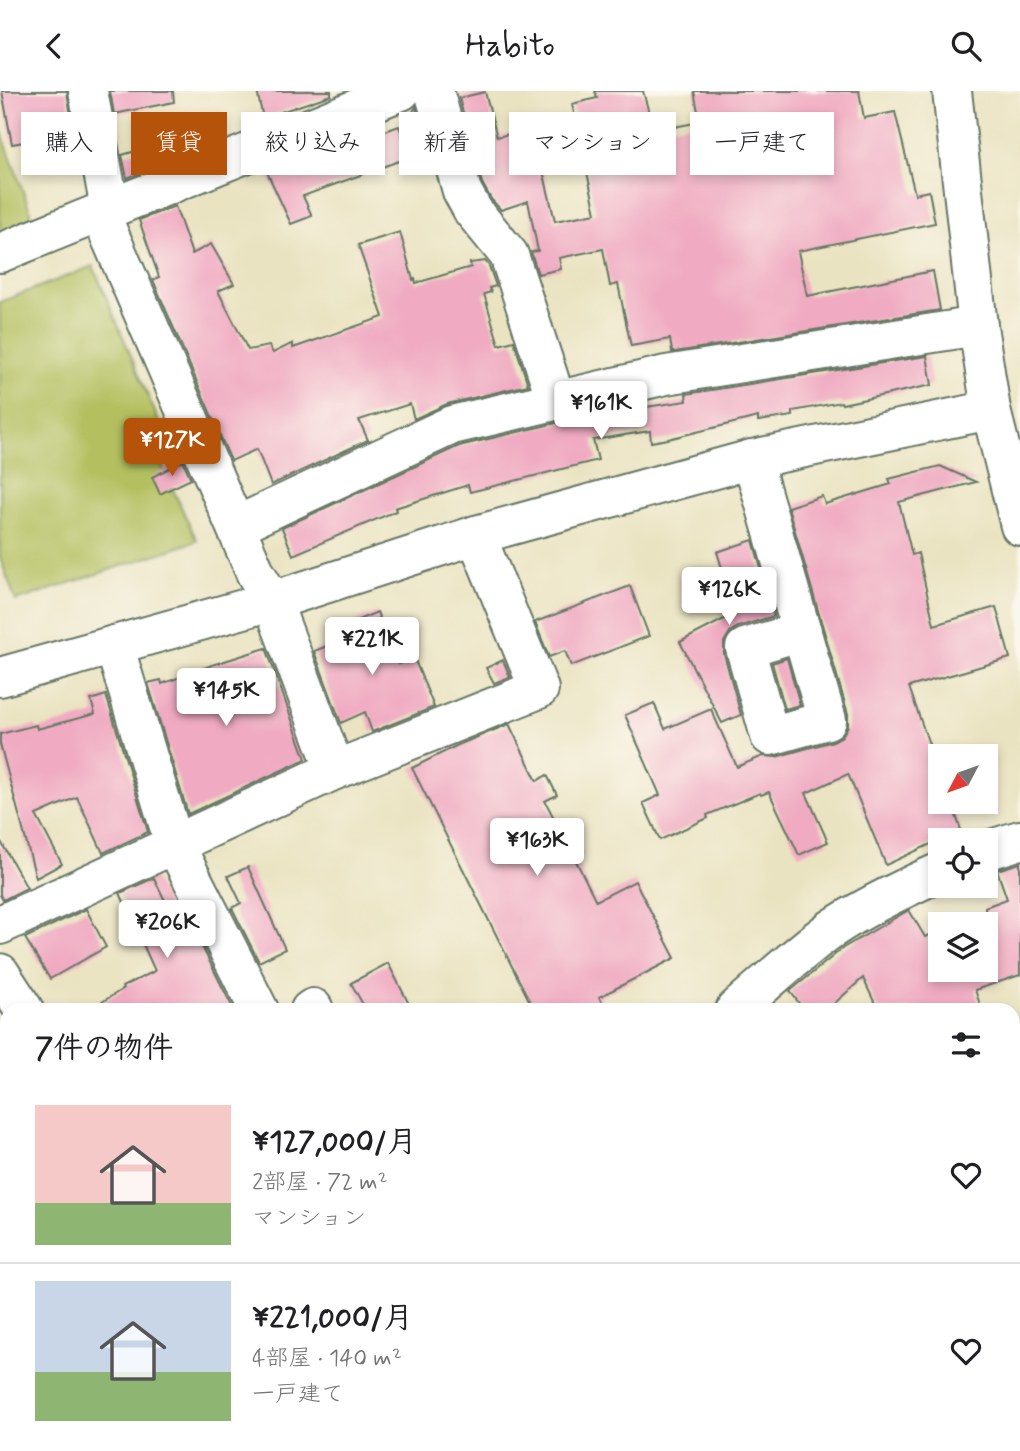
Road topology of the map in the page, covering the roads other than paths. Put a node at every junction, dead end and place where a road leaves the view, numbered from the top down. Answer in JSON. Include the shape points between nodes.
{"nodes":[{"id":1,"x":88,"y":91,"type":"edge"},
{"id":2,"x":401,"y":91,"type":"edge"},
{"id":3,"x":434,"y":91,"type":"edge"},
{"id":4,"x":952,"y":91,"type":"edge"},
{"id":5,"x":105,"y":211,"type":"junction"},
{"id":6,"x":0,"y":253,"type":"edge"},
{"id":7,"x":978,"y":327,"type":"junction"},
{"id":8,"x":556,"y":400,"type":"junction"},
{"id":9,"x":991,"y":410,"type":"junction"},
{"id":10,"x":752,"y":459,"type":"junction"},
{"id":11,"x":236,"y":526,"type":"junction"},
{"id":12,"x":1020,"y":526,"type":"edge"},
{"id":13,"x":475,"y":535,"type":"junction"},
{"id":14,"x":272,"y":601,"type":"junction"},
{"id":15,"x":802,"y":631,"type":"dead end"},
{"id":16,"x":114,"y":645,"type":"junction"},
{"id":17,"x":0,"y":677,"type":"edge"},
{"id":18,"x":335,"y":770,"type":"junction"},
{"id":19,"x":1020,"y":839,"type":"edge"},
{"id":20,"x":174,"y":843,"type":"junction"},
{"id":21,"x":998,"y":847,"type":"edge"},
{"id":22,"x":928,"y":878,"type":"edge"},
{"id":23,"x":0,"y":925,"type":"edge"},
{"id":24,"x":0,"y":973,"type":"edge"},
{"id":25,"x":19,"y":1003,"type":"edge"},
{"id":26,"x":255,"y":1003,"type":"edge"},
{"id":27,"x":743,"y":1003,"type":"edge"}],
"edges":[{"from":1,"to":5,"type":"street"},
{"from":2,"to":5,"type":"street"},
{"from":3,"to":8,"type":"street","via":[[462,191],[509,255]]},
{"from":4,"to":7,"type":"street"},
{"from":5,"to":6,"type":"street"},
{"from":5,"to":11,"type":"street"},
{"from":7,"to":8,"type":"street","via":[[666,375]]},
{"from":7,"to":9,"type":"street"},
{"from":8,"to":11,"type":"street","via":[[452,425]]},
{"from":9,"to":10,"type":"street"},
{"from":9,"to":12,"type":"street"},
{"from":10,"to":13,"type":"street"},
{"from":10,"to":15,"type":"street"},
{"from":11,"to":14,"type":"street"},
{"from":13,"to":14,"type":"street"},
{"from":13,"to":18,"type":"street","via":[[539,689]]},
{"from":14,"to":16,"type":"street"},
{"from":14,"to":18,"type":"street"},
{"from":16,"to":17,"type":"street"},
{"from":16,"to":20,"type":"street"},
{"from":18,"to":20,"type":"street"},
{"from":19,"to":21,"type":"street"},
{"from":20,"to":23,"type":"street"},
{"from":20,"to":26,"type":"street"},
{"from":22,"to":27,"type":"street","via":[[832,929]]},
{"from":24,"to":25,"type":"street"}]}
